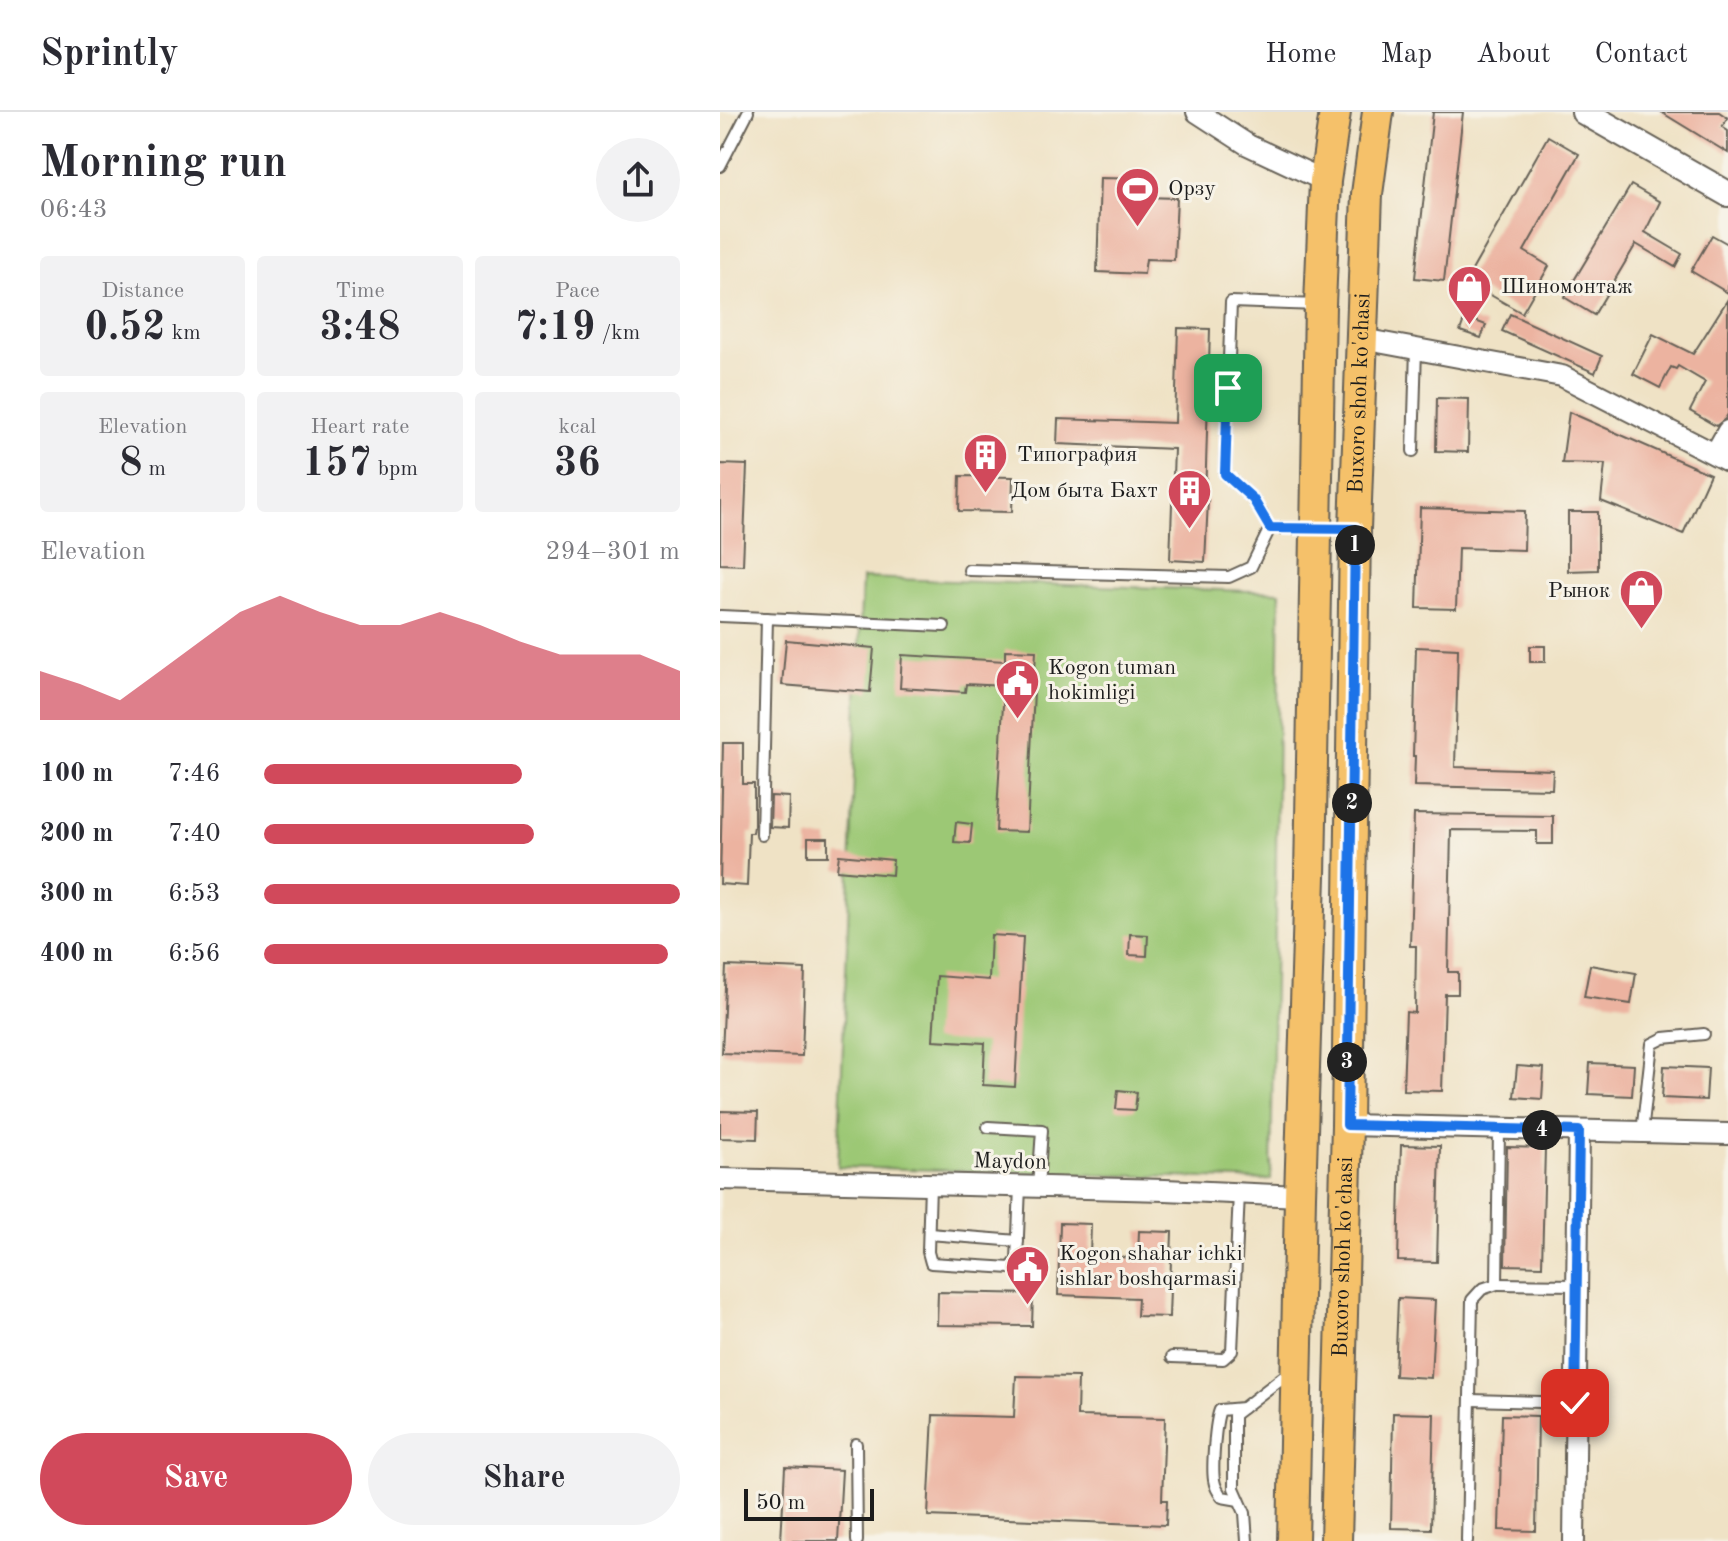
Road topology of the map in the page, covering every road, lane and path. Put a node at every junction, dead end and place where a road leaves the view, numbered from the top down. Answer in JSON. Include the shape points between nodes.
{"nodes":[{"id":1,"x":748,"y":112,"type":"edge"},
{"id":2,"x":1197,"y":112,"type":"edge"},
{"id":3,"x":1335,"y":112,"type":"edge"},
{"id":4,"x":1378,"y":112,"type":"edge"},
{"id":5,"x":1584,"y":112,"type":"edge"},
{"id":6,"x":720,"y":166,"type":"edge"},
{"id":7,"x":1325,"y":181,"type":"junction"},
{"id":8,"x":1726,"y":188,"type":"edge"},
{"id":9,"x":1320,"y":305,"type":"junction"},
{"id":10,"x":1362,"y":339,"type":"junction"},
{"id":11,"x":1416,"y":348,"type":"junction"},
{"id":12,"x":1728,"y":431,"type":"edge"},
{"id":13,"x":1413,"y":451,"type":"dead end"},
{"id":14,"x":1721,"y":458,"type":"edge"},
{"id":15,"x":1270,"y":528,"type":"junction"},
{"id":16,"x":1315,"y":528,"type":"junction"},
{"id":17,"x":1355,"y":529,"type":"junction"},
{"id":18,"x":969,"y":570,"type":"dead end"},
{"id":19,"x":720,"y":616,"type":"edge"},
{"id":20,"x":767,"y":618,"type":"junction"},
{"id":21,"x":944,"y":626,"type":"dead end"},
{"id":22,"x":762,"y":835,"type":"dead end"},
{"id":23,"x":1704,"y":1034,"type":"dead end"},
{"id":24,"x":1347,"y":1125,"type":"junction"},
{"id":25,"x":988,"y":1127,"type":"dead end"},
{"id":26,"x":1499,"y":1129,"type":"junction"},
{"id":27,"x":1579,"y":1131,"type":"junction"},
{"id":28,"x":1642,"y":1133,"type":"junction"},
{"id":29,"x":1728,"y":1134,"type":"edge"},
{"id":30,"x":720,"y":1179,"type":"edge"},
{"id":31,"x":930,"y":1184,"type":"junction"},
{"id":32,"x":1029,"y":1186,"type":"junction"},
{"id":33,"x":1239,"y":1193,"type":"junction"},
{"id":34,"x":1300,"y":1196,"type":"junction"},
{"id":35,"x":1344,"y":1197,"type":"junction"},
{"id":36,"x":929,"y":1234,"type":"junction"},
{"id":37,"x":1018,"y":1241,"type":"junction"},
{"id":38,"x":1497,"y":1284,"type":"junction"},
{"id":39,"x":1577,"y":1285,"type":"junction"},
{"id":40,"x":1172,"y":1357,"type":"dead end"},
{"id":41,"x":1296,"y":1368,"type":"junction"},
{"id":42,"x":1471,"y":1400,"type":"junction"},
{"id":43,"x":1575,"y":1403,"type":"junction"},
{"id":44,"x":1243,"y":1408,"type":"junction"},
{"id":45,"x":856,"y":1444,"type":"dead end"},
{"id":46,"x":1239,"y":1500,"type":"junction"},
{"id":47,"x":857,"y":1541,"type":"edge"},
{"id":48,"x":1247,"y":1541,"type":"edge"},
{"id":49,"x":1293,"y":1541,"type":"edge"},
{"id":50,"x":1336,"y":1541,"type":"edge"},
{"id":51,"x":1467,"y":1541,"type":"edge"},
{"id":52,"x":1574,"y":1541,"type":"edge"}],
"edges":[{"from":1,"to":6,"type":"lane"},
{"from":2,"to":7,"type":"street","via":[[1248,145]]},
{"from":3,"to":7,"type":"main road","name":"Buxoro shoh ko'chasi"},
{"from":4,"to":10,"type":"main road","name":"Buxoro shoh ko'chasi","via":[[1367,194]]},
{"from":5,"to":8,"type":"street"},
{"from":7,"to":9,"type":"main road","name":"Buxoro shoh ko'chasi"},
{"from":9,"to":15,"type":"lane","via":[[1231,302],[1225,474],[1253,499]]},
{"from":9,"to":16,"type":"main road","name":"Buxoro shoh ko'chasi"},
{"from":10,"to":11,"type":"street"},
{"from":10,"to":17,"type":"main road","name":"Buxoro shoh ko'chasi"},
{"from":11,"to":13,"type":"lane"},
{"from":11,"to":14,"type":"street","via":[[1562,376]]},
{"from":12,"to":14,"type":"street"},
{"from":15,"to":16,"type":"lane"},
{"from":15,"to":18,"type":"lane","via":[[1251,567],[1229,577]]},
{"from":16,"to":17,"type":"main road"},
{"from":16,"to":34,"type":"main road","name":"Buxoro shoh ko'chasi"},
{"from":17,"to":24,"type":"main road","name":"Buxoro shoh ko'chasi"},
{"from":19,"to":20,"type":"lane"},
{"from":20,"to":21,"type":"lane"},
{"from":20,"to":22,"type":"lane"},
{"from":23,"to":28,"type":"lane","via":[[1652,1044]]},
{"from":24,"to":26,"type":"street"},
{"from":24,"to":35,"type":"main road","name":"Buxoro shoh ko'chasi"},
{"from":25,"to":32,"type":"lane","via":[[1042,1130]]},
{"from":26,"to":27,"type":"street"},
{"from":26,"to":38,"type":"lane"},
{"from":27,"to":28,"type":"street"},
{"from":27,"to":39,"type":"street"},
{"from":28,"to":29,"type":"street"},
{"from":30,"to":31,"type":"street","name":"Maydon"},
{"from":31,"to":32,"type":"street","name":"Maydon"},
{"from":31,"to":36,"type":"lane"},
{"from":32,"to":33,"type":"street","name":"Maydon"},
{"from":32,"to":37,"type":"lane"},
{"from":33,"to":34,"type":"street","name":"Maydon"},
{"from":33,"to":40,"type":"lane","via":[[1232,1351],[1223,1359]]},
{"from":34,"to":35,"type":"main road"},
{"from":34,"to":41,"type":"main road","name":"Buxoro shoh ko'chasi"},
{"from":35,"to":50,"type":"main road","name":"Buxoro shoh ko'chasi"},
{"from":36,"to":37,"type":"lane"},
{"from":36,"to":37,"type":"lane","via":[[931,1263],[1011,1268]]},
{"from":38,"to":39,"type":"lane"},
{"from":38,"to":42,"type":"lane","via":[[1472,1300]]},
{"from":39,"to":43,"type":"street"},
{"from":41,"to":44,"type":"lane"},
{"from":41,"to":49,"type":"main road","name":"Buxoro shoh ko'chasi"},
{"from":42,"to":43,"type":"lane"},
{"from":42,"to":51,"type":"lane"},
{"from":43,"to":52,"type":"street"},
{"from":44,"to":46,"type":"lane","via":[[1234,1415],[1234,1488]]},
{"from":44,"to":46,"type":"lane","via":[[1220,1410],[1216,1422],[1214,1481],[1222,1497]]},
{"from":45,"to":47,"type":"lane"},
{"from":46,"to":48,"type":"lane"}]}
